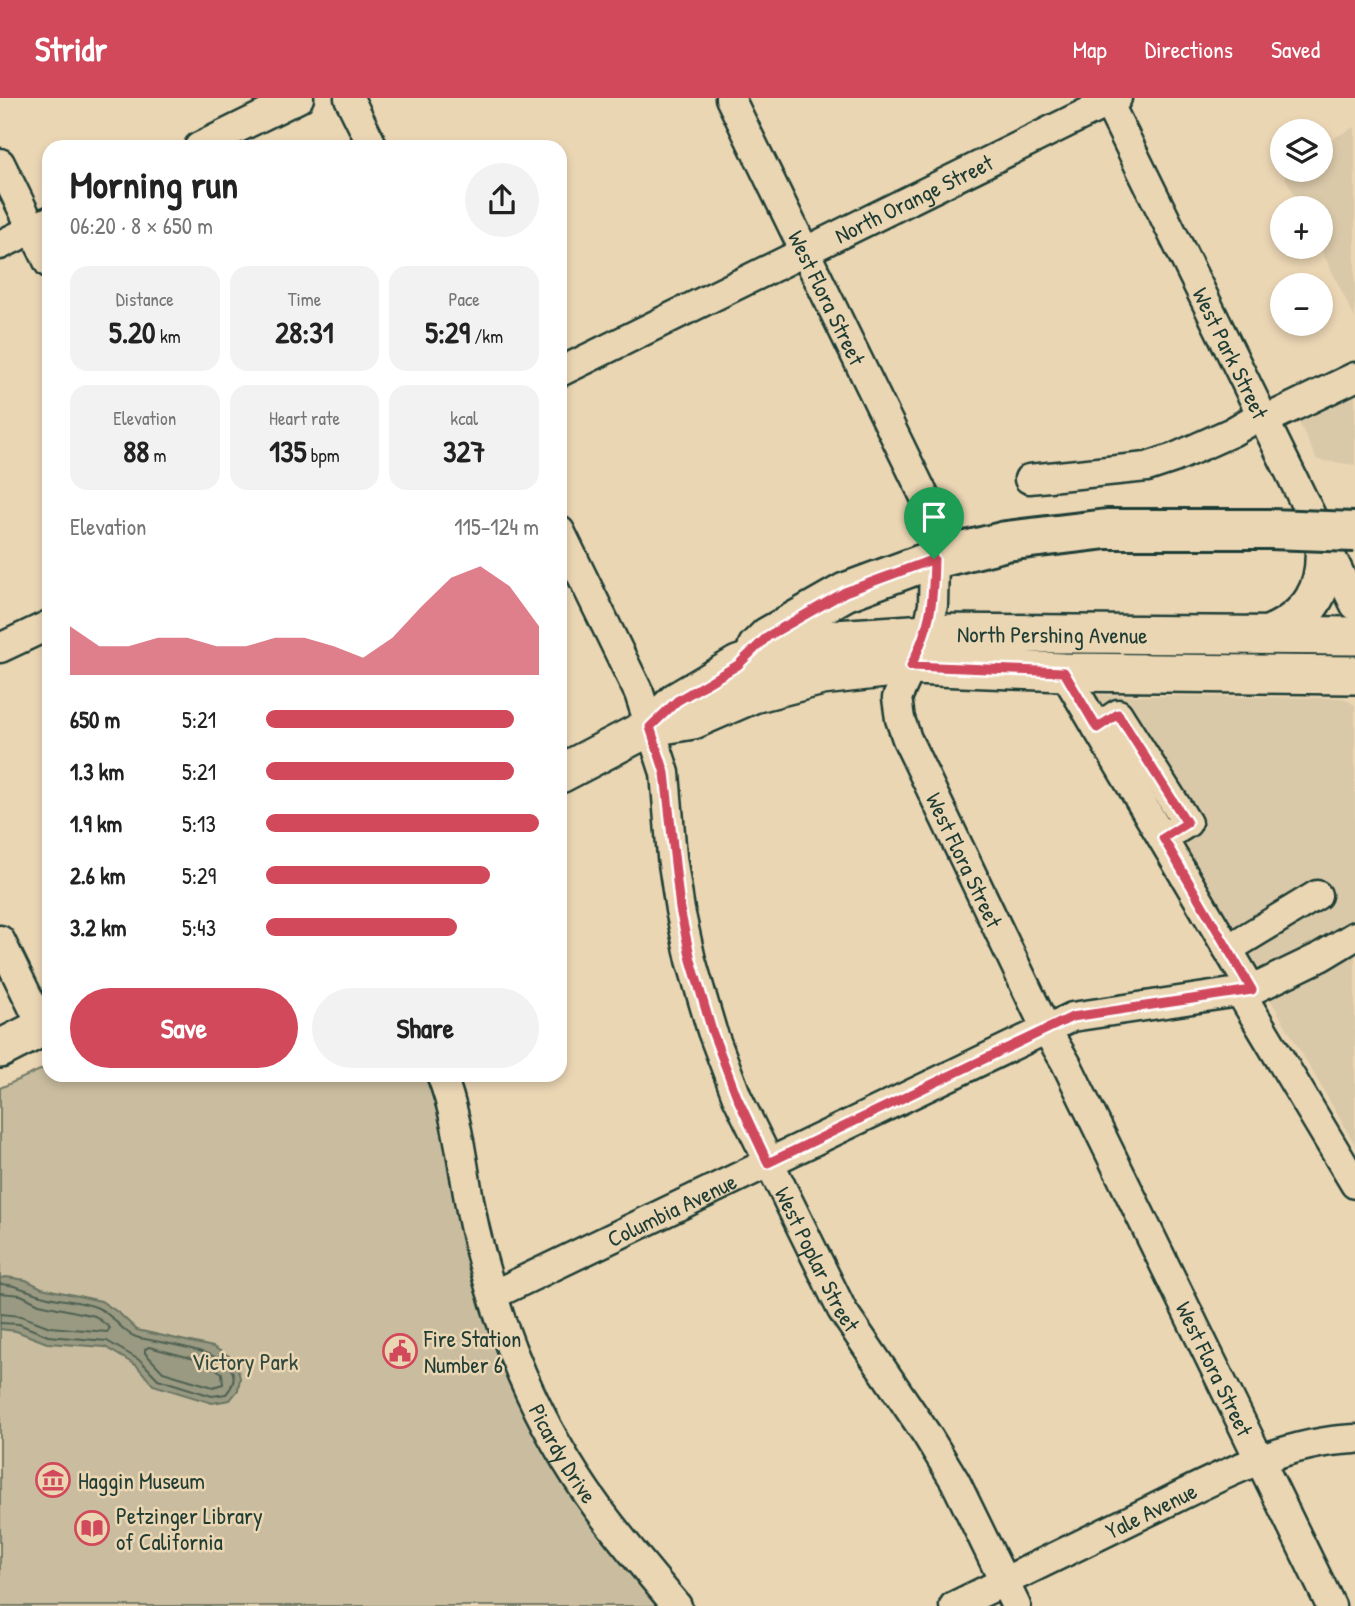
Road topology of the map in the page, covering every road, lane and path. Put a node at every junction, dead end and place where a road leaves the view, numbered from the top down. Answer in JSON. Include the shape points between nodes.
{"nodes":[{"id":1,"x":299,"y":98,"type":"edge"},
{"id":2,"x":349,"y":98,"type":"edge"},
{"id":3,"x":730,"y":98,"type":"edge"},
{"id":4,"x":1110,"y":99,"type":"edge"},
{"id":5,"x":213,"y":140,"type":"edge"},
{"id":6,"x":370,"y":140,"type":"edge"},
{"id":7,"x":0,"y":163,"type":"edge"},
{"id":8,"x":41,"y":225,"type":"edge"},
{"id":9,"x":0,"y":245,"type":"edge"},
{"id":10,"x":804,"y":251,"type":"junction"},
{"id":11,"x":567,"y":369,"type":"edge"},
{"id":12,"x":1355,"y":377,"type":"edge"},
{"id":13,"x":1262,"y":418,"type":"junction"},
{"id":14,"x":1029,"y":479,"type":"dead end"},
{"id":15,"x":1339,"y":538,"type":"edge"},
{"id":16,"x":567,"y":545,"type":"edge"},
{"id":17,"x":934,"y":559,"type":"junction"},
{"id":18,"x":1355,"y":605,"type":"edge"},
{"id":19,"x":42,"y":628,"type":"edge"},
{"id":20,"x":927,"y":633,"type":"junction"},
{"id":21,"x":1222,"y":635,"type":"junction"},
{"id":22,"x":1269,"y":635,"type":"junction"},
{"id":23,"x":1355,"y":636,"type":"edge"},
{"id":24,"x":0,"y":649,"type":"edge"},
{"id":25,"x":738,"y":665,"type":"junction"},
{"id":26,"x":911,"y":666,"type":"junction"},
{"id":27,"x":1064,"y":672,"type":"junction"},
{"id":28,"x":1355,"y":675,"type":"edge"},
{"id":29,"x":650,"y":727,"type":"junction"},
{"id":30,"x":567,"y":770,"type":"edge"},
{"id":31,"x":1317,"y":895,"type":"dead end"},
{"id":32,"x":1355,"y":936,"type":"edge"},
{"id":33,"x":0,"y":940,"type":"edge"},
{"id":34,"x":1228,"y":949,"type":"junction"},
{"id":35,"x":1246,"y":991,"type":"junction"},
{"id":36,"x":42,"y":1019,"type":"edge"},
{"id":37,"x":42,"y":1028,"type":"edge"},
{"id":38,"x":1046,"y":1029,"type":"junction"},
{"id":39,"x":0,"y":1049,"type":"edge"},
{"id":40,"x":444,"y":1082,"type":"edge"},
{"id":41,"x":1344,"y":1143,"type":"edge"},
{"id":42,"x":768,"y":1163,"type":"junction"},
{"id":43,"x":1355,"y":1184,"type":"edge"},
{"id":44,"x":493,"y":1296,"type":"junction"},
{"id":45,"x":1355,"y":1439,"type":"edge"},
{"id":46,"x":1258,"y":1461,"type":"junction"},
{"id":47,"x":1009,"y":1594,"type":"edge"},
{"id":48,"x":677,"y":1606,"type":"edge"},
{"id":49,"x":954,"y":1606,"type":"edge"},
{"id":50,"x":1331,"y":1606,"type":"edge"}],
"edges":[{"from":1,"to":5,"type":"street"},
{"from":2,"to":6,"type":"street"},
{"from":3,"to":10,"type":"street","name":"West Flora Street"},
{"from":4,"to":10,"type":"street","name":"North Orange Street"},
{"from":4,"to":13,"type":"street","name":"West Park Street"},
{"from":7,"to":8,"type":"street"},
{"from":8,"to":9,"type":"street"},
{"from":10,"to":11,"type":"street","name":"North Orange Street"},
{"from":10,"to":17,"type":"street","name":"West Flora Street","via":[[935,518]]},
{"from":12,"to":13,"type":"street"},
{"from":13,"to":14,"type":"street","via":[[1147,467]]},
{"from":13,"to":15,"type":"street","name":"West Park Street"},
{"from":15,"to":17,"type":"highway","bridge":true,"via":[[1270,528],[1107,529],[1006,541]]},
{"from":15,"to":18,"type":"street","name":"West Park Street"},
{"from":15,"to":22,"type":"main road","via":[[1313,600],[1286,627]]},
{"from":16,"to":29,"type":"street","name":"West Poplar Street","via":[[639,693]]},
{"from":17,"to":20,"type":"street","name":"West Flora Street"},
{"from":17,"to":25,"type":"main road","via":[[845,592],[768,636]]},
{"from":19,"to":24,"type":"street"},
{"from":20,"to":21,"type":"main road","name":"North Pershing Avenue"},
{"from":20,"to":25,"type":"main road","name":"North Pershing Avenue","via":[[835,639],[786,648]]},
{"from":20,"to":26,"type":"street","name":"West Flora Street"},
{"from":21,"to":22,"type":"main road","name":"North Pershing Avenue"},
{"from":21,"to":27,"type":"main road","via":[[1197,651],[1100,652],[1079,658]]},
{"from":22,"to":23,"type":"main road","name":"North Pershing Avenue"},
{"from":25,"to":29,"type":"main road","name":"North Pershing Avenue","via":[[677,701]]},
{"from":26,"to":27,"type":"main road","name":"North Pershing Avenue"},
{"from":26,"to":29,"type":"main road","name":"North Pershing Avenue","via":[[822,676],[753,694],[693,720]]},
{"from":26,"to":38,"type":"street","name":"West Flora Street","via":[[897,698],[907,739]]},
{"from":27,"to":28,"type":"main road","name":"North Pershing Avenue"},
{"from":27,"to":34,"type":"street"},
{"from":29,"to":30,"type":"main road","name":"North Pershing Avenue"},
{"from":29,"to":42,"type":"street","name":"West Poplar Street","via":[[665,773],[676,883],[691,960],[737,1097]]},
{"from":31,"to":34,"type":"street"},
{"from":32,"to":35,"type":"street","name":"Columbia Avenue"},
{"from":33,"to":36,"type":"street"},
{"from":34,"to":35,"type":"street"},
{"from":35,"to":38,"type":"street","name":"Columbia Avenue","via":[[1072,1017]]},
{"from":35,"to":41,"type":"street"},
{"from":37,"to":39,"type":"main road"},
{"from":38,"to":42,"type":"street","name":"Columbia Avenue"},
{"from":38,"to":46,"type":"street","name":"West Flora Street"},
{"from":40,"to":44,"type":"street","name":"Picardy Drive"},
{"from":41,"to":43,"type":"street"},
{"from":42,"to":44,"type":"street","name":"Columbia Avenue"},
{"from":42,"to":47,"type":"street","name":"West Poplar Street","via":[[842,1310],[955,1481]]},
{"from":44,"to":48,"type":"street","name":"Picardy Drive","via":[[543,1419],[595,1504]]},
{"from":45,"to":46,"type":"street","name":"Yale Avenue","via":[[1286,1449]]},
{"from":46,"to":47,"type":"street","name":"Yale Avenue","via":[[1212,1480]]},
{"from":46,"to":50,"type":"street","name":"West Flora Street"},
{"from":47,"to":49,"type":"street","name":"Yale Avenue"}]}
